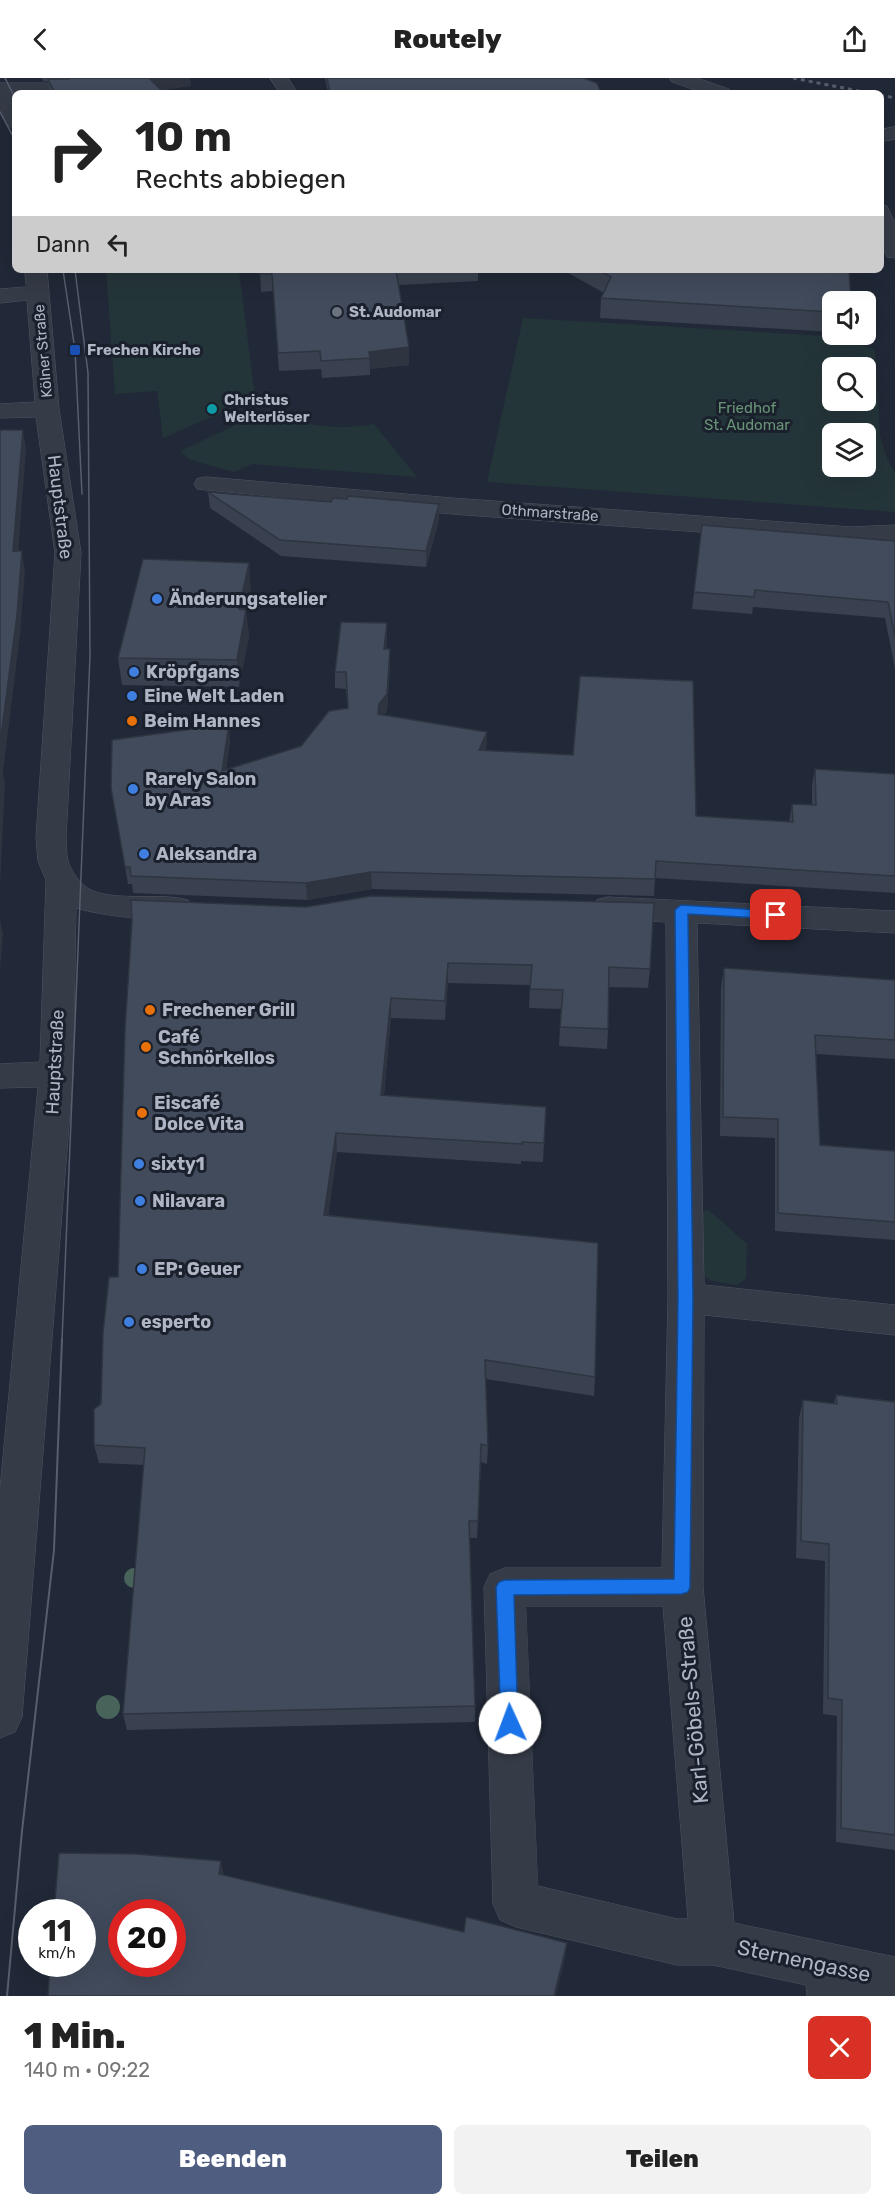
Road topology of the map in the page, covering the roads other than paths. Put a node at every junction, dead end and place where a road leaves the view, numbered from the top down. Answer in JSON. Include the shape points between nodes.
{"nodes":[{"id":1,"x":679,"y":78,"type":"edge"},
{"id":2,"x":0,"y":90,"type":"edge"},
{"id":3,"x":49,"y":90,"type":"edge"},
{"id":4,"x":713,"y":90,"type":"edge"},
{"id":5,"x":12,"y":116,"type":"edge"},
{"id":6,"x":884,"y":221,"type":"edge"},
{"id":7,"x":895,"y":252,"type":"edge"},
{"id":8,"x":36,"y":273,"type":"edge"},
{"id":9,"x":38,"y":293,"type":"junction"},
{"id":10,"x":0,"y":296,"type":"edge"},
{"id":11,"x":48,"y":409,"type":"junction"},
{"id":12,"x":0,"y":411,"type":"edge"},
{"id":13,"x":206,"y":484,"type":"dead end"},
{"id":14,"x":895,"y":533,"type":"edge"},
{"id":15,"x":60,"y":880,"type":"junction"},
{"id":16,"x":586,"y":907,"type":"edge"},
{"id":17,"x":204,"y":909,"type":"edge"},
{"id":18,"x":681,"y":910,"type":"junction"},
{"id":19,"x":895,"y":922,"type":"edge"},
{"id":20,"x":56,"y":1074,"type":"junction"},
{"id":21,"x":0,"y":1076,"type":"edge"},
{"id":22,"x":686,"y":1298,"type":"junction"},
{"id":23,"x":895,"y":1320,"type":"edge"},
{"id":24,"x":682,"y":1587,"type":"junction"},
{"id":25,"x":0,"y":1717,"type":"edge"},
{"id":26,"x":713,"y":1942,"type":"junction"},
{"id":27,"x":895,"y":1980,"type":"edge"},
{"id":28,"x":829,"y":1981,"type":"edge"}],
"edges":[{"from":1,"to":4,"type":"street"},
{"from":2,"to":3,"type":"street"},
{"from":2,"to":5,"type":"street"},
{"from":6,"to":7,"type":"street"},
{"from":8,"to":9,"type":"street","name":"Kölner Straße"},
{"from":9,"to":10,"type":"street","name":"Kölner Straße"},
{"from":9,"to":11,"type":"street","name":"Kölner Straße"},
{"from":11,"to":12,"type":"street"},
{"from":11,"to":15,"type":"street","name":"Hauptstraße","via":[[68,553],[51,838]]},
{"from":13,"to":14,"type":"street","name":"Othmarstraße","via":[[851,535]]},
{"from":15,"to":17,"type":"street","via":[[80,899],[113,905]]},
{"from":15,"to":20,"type":"street","name":"Hauptstraße"},
{"from":16,"to":18,"type":"street"},
{"from":18,"to":19,"type":"street"},
{"from":18,"to":22,"type":"street","name":"Karl-Göbels-Straße"},
{"from":20,"to":21,"type":"street"},
{"from":20,"to":25,"type":"street","name":"Hauptstraße"},
{"from":22,"to":23,"type":"street"},
{"from":22,"to":24,"type":"street","name":"Karl-Göbels-Straße"},
{"from":24,"to":26,"type":"street","name":"Karl-Göbels-Straße"},
{"from":24,"to":26,"type":"street","name":"Sternengasse","via":[[505,1587],[516,1904],[677,1942]]},
{"from":26,"to":28,"type":"street","name":"Sternengasse"},
{"from":27,"to":28,"type":"street","name":"Sternengasse"}]}
